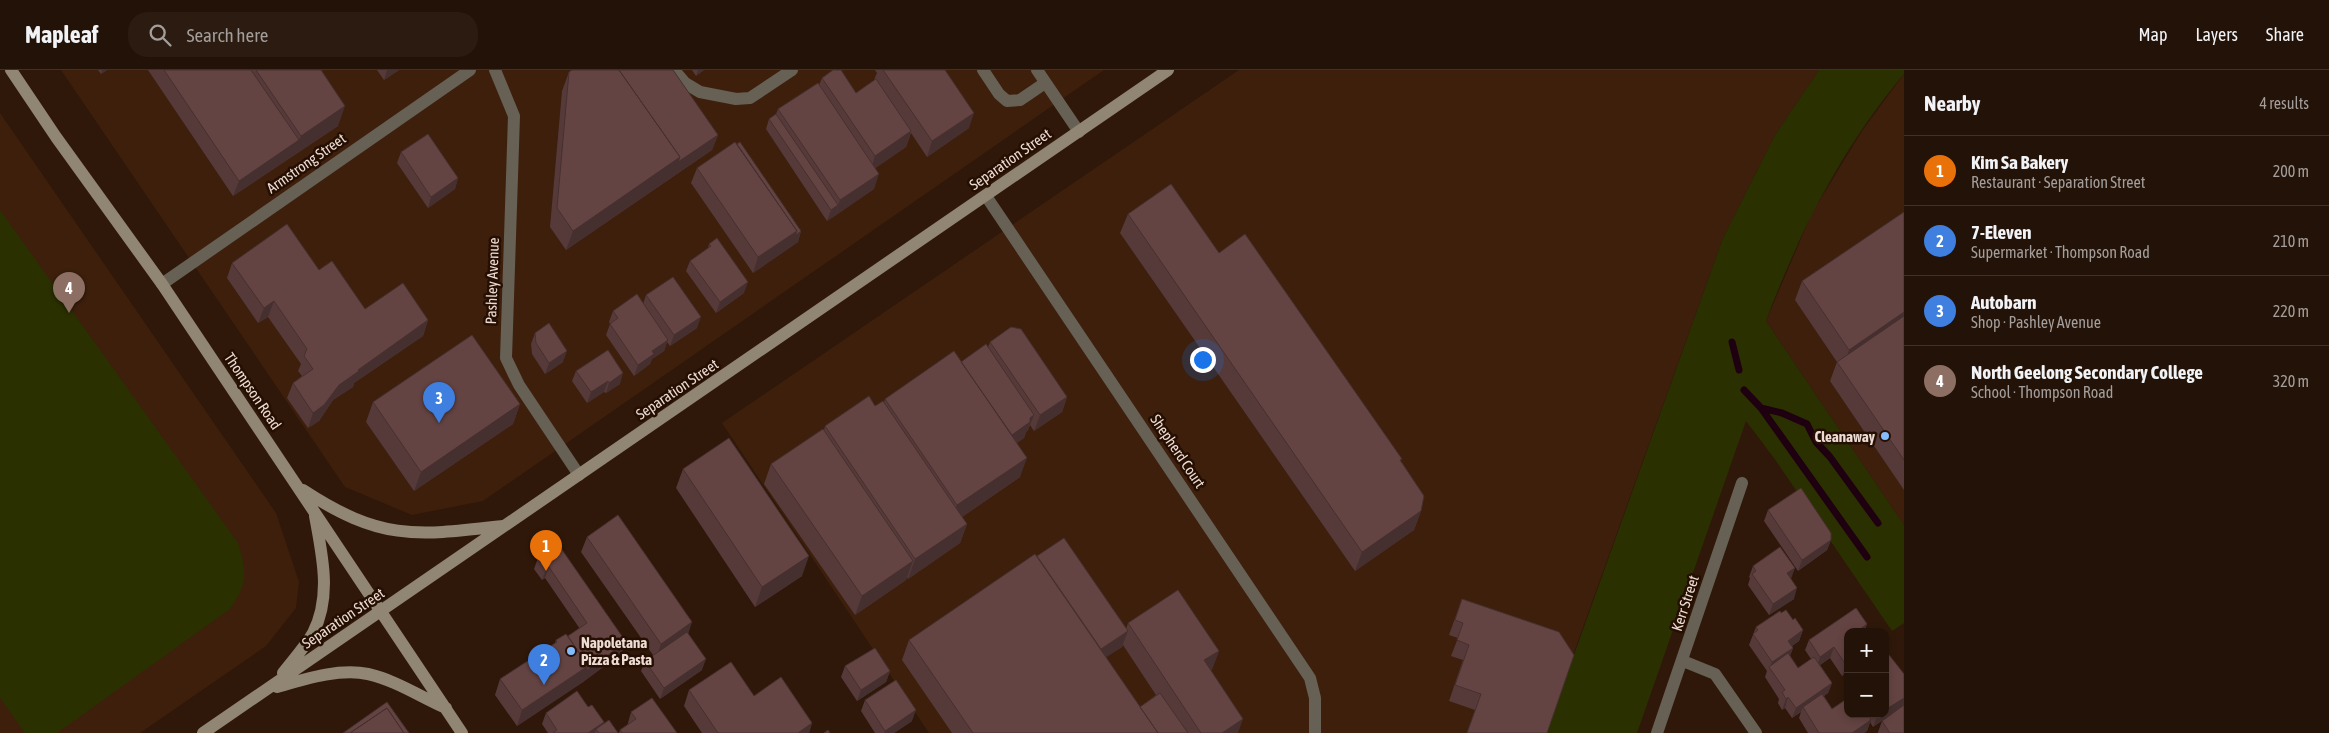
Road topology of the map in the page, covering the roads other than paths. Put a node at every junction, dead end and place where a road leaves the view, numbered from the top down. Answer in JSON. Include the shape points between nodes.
{"nodes":[{"id":1,"x":12,"y":70,"type":"edge"},
{"id":2,"x":470,"y":70,"type":"edge"},
{"id":3,"x":495,"y":70,"type":"edge"},
{"id":4,"x":674,"y":70,"type":"edge"},
{"id":5,"x":792,"y":70,"type":"edge"},
{"id":6,"x":983,"y":70,"type":"edge"},
{"id":7,"x":1037,"y":70,"type":"edge"},
{"id":8,"x":1168,"y":70,"type":"edge"},
{"id":9,"x":1046,"y":83,"type":"junction"},
{"id":10,"x":1079,"y":132,"type":"junction"},
{"id":11,"x":986,"y":196,"type":"junction"},
{"id":12,"x":162,"y":284,"type":"junction"},
{"id":13,"x":579,"y":475,"type":"junction"},
{"id":14,"x":1742,"y":483,"type":"dead end"},
{"id":15,"x":299,"y":488,"type":"junction"},
{"id":16,"x":314,"y":510,"type":"junction"},
{"id":17,"x":505,"y":526,"type":"junction"},
{"id":18,"x":381,"y":611,"type":"junction"},
{"id":19,"x":1683,"y":661,"type":"junction"},
{"id":20,"x":276,"y":683,"type":"junction"},
{"id":21,"x":263,"y":691,"type":"junction"},
{"id":22,"x":446,"y":708,"type":"junction"},
{"id":23,"x":203,"y":733,"type":"edge"},
{"id":24,"x":462,"y":733,"type":"edge"},
{"id":25,"x":1315,"y":733,"type":"edge"},
{"id":26,"x":1657,"y":733,"type":"edge"},
{"id":27,"x":1756,"y":733,"type":"edge"}],
"edges":[{"from":1,"to":12,"type":"main road","name":"Thompson Road"},
{"from":2,"to":12,"type":"street","name":"Armstrong Street"},
{"from":3,"to":13,"type":"street","name":"Pashley Avenue","via":[[514,116],[506,358],[519,385]]},
{"from":4,"to":5,"type":"street","via":[[685,83],[700,92],[736,99],[750,98]]},
{"from":6,"to":9,"type":"street","via":[[1007,101],[1020,100]]},
{"from":7,"to":9,"type":"street"},
{"from":8,"to":10,"type":"main road","name":"Separation Street"},
{"from":9,"to":10,"type":"street"},
{"from":10,"to":11,"type":"main road","name":"Separation Street"},
{"from":11,"to":13,"type":"main road","name":"Separation Street"},
{"from":11,"to":25,"type":"street","name":"Shepherd Court","via":[[1310,678],[1315,698]]},
{"from":12,"to":15,"type":"main road","name":"Thompson Road"},
{"from":13,"to":17,"type":"main road","name":"Separation Street"},
{"from":14,"to":19,"type":"street","name":"Kerr Street"},
{"from":15,"to":16,"type":"main road","name":"Thompson Road"},
{"from":15,"to":17,"type":"main road","via":[[340,514],[390,531],[434,534]]},
{"from":16,"to":18,"type":"main road","name":"Thompson Road"},
{"from":16,"to":20,"type":"main road","via":[[323,559],[323,605],[310,638]]},
{"from":17,"to":18,"type":"main road","name":"Separation Street"},
{"from":18,"to":20,"type":"main road","name":"Separation Street"},
{"from":18,"to":22,"type":"main road","name":"Thompson Road"},
{"from":19,"to":26,"type":"street","name":"Kerr Street"},
{"from":19,"to":27,"type":"street","via":[[1714,674]]},
{"from":20,"to":21,"type":"main road","name":"Separation Street"},
{"from":21,"to":22,"type":"main road","via":[[315,677],[360,673],[382,679]]},
{"from":21,"to":23,"type":"main road","name":"Separation Street"},
{"from":22,"to":24,"type":"main road","name":"Thompson Road"}]}
